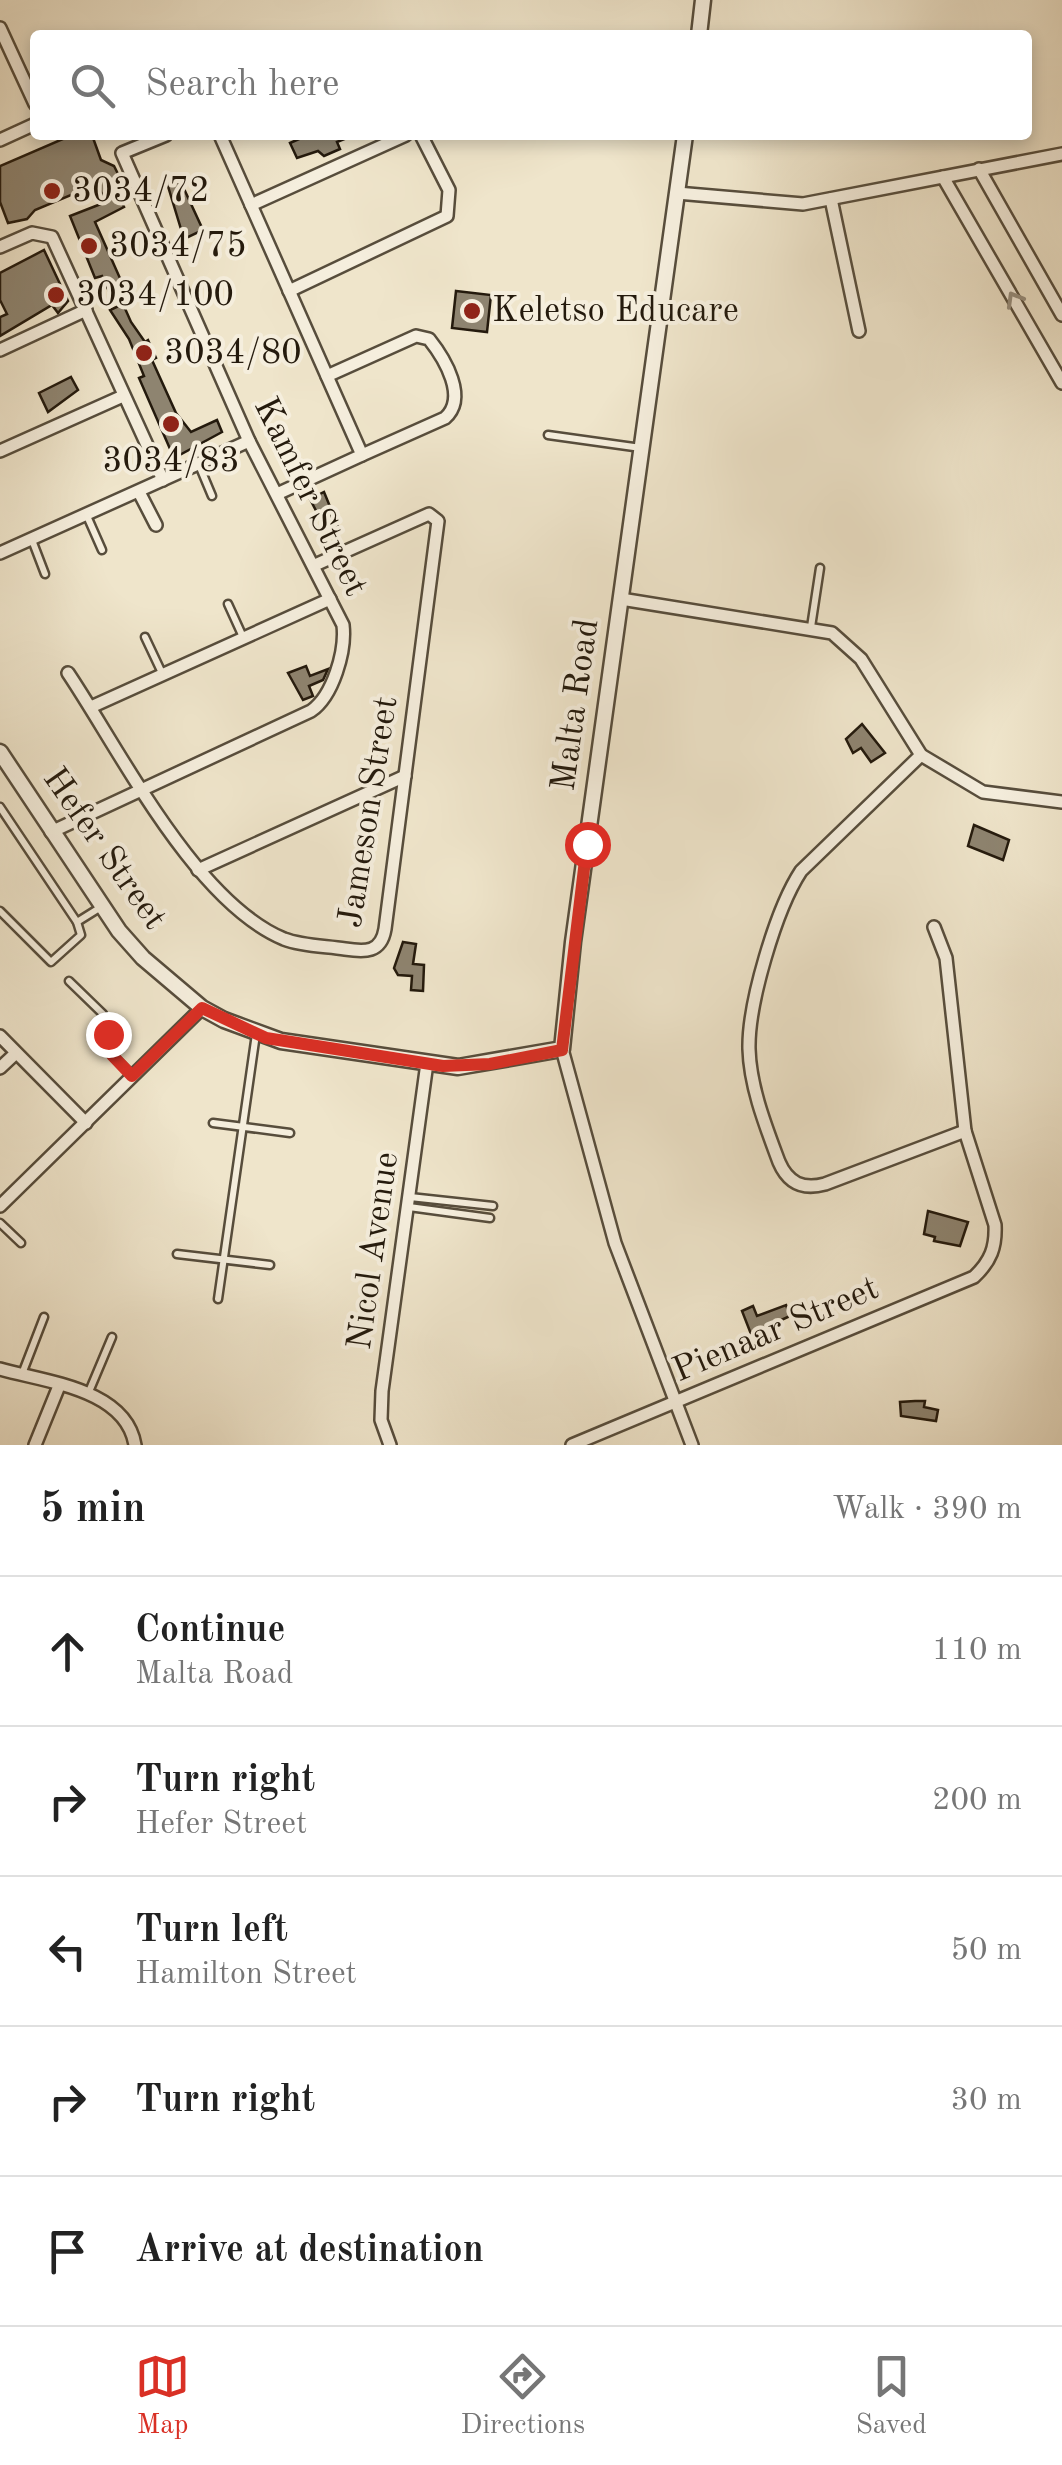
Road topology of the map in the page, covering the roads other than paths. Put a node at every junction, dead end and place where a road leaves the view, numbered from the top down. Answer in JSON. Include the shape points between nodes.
{"nodes":[{"id":1,"x":704,"y":0,"type":"edge"},
{"id":2,"x":700,"y":30,"type":"edge"},
{"id":3,"x":1,"y":35,"type":"edge"},
{"id":4,"x":30,"y":94,"type":"edge"},
{"id":5,"x":30,"y":126,"type":"edge"},
{"id":6,"x":0,"y":140,"type":"edge"},
{"id":7,"x":154,"y":140,"type":"edge"},
{"id":8,"x":222,"y":140,"type":"edge"},
{"id":9,"x":395,"y":140,"type":"edge"},
{"id":10,"x":424,"y":140,"type":"edge"},
{"id":11,"x":684,"y":140,"type":"edge"},
{"id":12,"x":1062,"y":154,"type":"edge"},
{"id":13,"x":979,"y":169,"type":"junction"},
{"id":14,"x":943,"y":176,"type":"junction"},
{"id":15,"x":677,"y":194,"type":"junction"},
{"id":16,"x":830,"y":199,"type":"junction"},
{"id":17,"x":251,"y":205,"type":"junction"},
{"id":18,"x":0,"y":247,"type":"edge"},
{"id":19,"x":289,"y":291,"type":"junction"},
{"id":20,"x":86,"y":310,"type":"junction"},
{"id":21,"x":1062,"y":316,"type":"edge"},
{"id":22,"x":858,"y":331,"type":"dead end"},
{"id":23,"x":0,"y":350,"type":"edge"},
{"id":24,"x":327,"y":376,"type":"junction"},
{"id":25,"x":1062,"y":384,"type":"edge"},
{"id":26,"x":123,"y":396,"type":"junction"},
{"id":27,"x":548,"y":435,"type":"dead end"},
{"id":28,"x":249,"y":441,"type":"junction"},
{"id":29,"x":642,"y":449,"type":"junction"},
{"id":30,"x":0,"y":451,"type":"edge"},
{"id":31,"x":362,"y":454,"type":"junction"},
{"id":32,"x":199,"y":464,"type":"junction"},
{"id":33,"x":163,"y":480,"type":"junction"},
{"id":34,"x":139,"y":492,"type":"junction"},
{"id":35,"x":277,"y":494,"type":"junction"},
{"id":36,"x":212,"y":496,"type":"dead end"},
{"id":37,"x":87,"y":516,"type":"junction"},
{"id":38,"x":156,"y":526,"type":"dead end"},
{"id":39,"x":32,"y":540,"type":"junction"},
{"id":40,"x":102,"y":550,"type":"dead end"},
{"id":41,"x":0,"y":554,"type":"edge"},
{"id":42,"x":315,"y":566,"type":"junction"},
{"id":43,"x":820,"y":568,"type":"dead end"},
{"id":44,"x":46,"y":574,"type":"dead end"},
{"id":45,"x":330,"y":599,"type":"junction"},
{"id":46,"x":621,"y":599,"type":"junction"},
{"id":47,"x":228,"y":604,"type":"dead end"},
{"id":48,"x":811,"y":627,"type":"junction"},
{"id":49,"x":145,"y":637,"type":"dead end"},
{"id":50,"x":243,"y":638,"type":"junction"},
{"id":51,"x":68,"y":673,"type":"dead end"},
{"id":52,"x":162,"y":674,"type":"junction"},
{"id":53,"x":91,"y":707,"type":"junction"},
{"id":54,"x":0,"y":752,"type":"edge"},
{"id":55,"x":921,"y":756,"type":"junction"},
{"id":56,"x":405,"y":776,"type":"junction"},
{"id":57,"x":144,"y":788,"type":"junction"},
{"id":58,"x":1062,"y":802,"type":"edge"},
{"id":59,"x":0,"y":807,"type":"edge"},
{"id":60,"x":51,"y":832,"type":"junction"},
{"id":61,"x":198,"y":870,"type":"junction"},
{"id":62,"x":101,"y":906,"type":"junction"},
{"id":63,"x":0,"y":910,"type":"edge"},
{"id":64,"x":77,"y":922,"type":"junction"},
{"id":65,"x":934,"y":927,"type":"dead end"},
{"id":66,"x":69,"y":981,"type":"dead end"},
{"id":67,"x":202,"y":1008,"type":"junction"},
{"id":68,"x":256,"y":1034,"type":"junction"},
{"id":69,"x":0,"y":1036,"type":"edge"},
{"id":70,"x":562,"y":1050,"type":"junction"},
{"id":71,"x":16,"y":1052,"type":"junction"},
{"id":72,"x":427,"y":1063,"type":"junction"},
{"id":73,"x":0,"y":1068,"type":"edge"},
{"id":74,"x":132,"y":1076,"type":"junction"},
{"id":75,"x":86,"y":1123,"type":"junction"},
{"id":76,"x":213,"y":1123,"type":"dead end"},
{"id":77,"x":242,"y":1127,"type":"junction"},
{"id":78,"x":965,"y":1131,"type":"junction"},
{"id":79,"x":290,"y":1133,"type":"dead end"},
{"id":80,"x":408,"y":1202,"type":"junction"},
{"id":81,"x":0,"y":1206,"type":"edge"},
{"id":82,"x":493,"y":1206,"type":"dead end"},
{"id":83,"x":490,"y":1218,"type":"dead end"},
{"id":84,"x":0,"y":1222,"type":"edge"},
{"id":85,"x":21,"y":1243,"type":"dead end"},
{"id":86,"x":177,"y":1254,"type":"dead end"},
{"id":87,"x":224,"y":1260,"type":"junction"},
{"id":88,"x":270,"y":1266,"type":"dead end"},
{"id":89,"x":218,"y":1300,"type":"dead end"},
{"id":90,"x":44,"y":1317,"type":"dead end"},
{"id":91,"x":112,"y":1337,"type":"dead end"},
{"id":92,"x":0,"y":1368,"type":"edge"},
{"id":93,"x":21,"y":1375,"type":"junction"},
{"id":94,"x":60,"y":1386,"type":"junction"},
{"id":95,"x":88,"y":1396,"type":"junction"},
{"id":96,"x":677,"y":1402,"type":"junction"},
{"id":97,"x":35,"y":1445,"type":"edge"},
{"id":98,"x":135,"y":1445,"type":"edge"},
{"id":99,"x":390,"y":1445,"type":"edge"},
{"id":100,"x":572,"y":1445,"type":"edge"},
{"id":101,"x":692,"y":1445,"type":"edge"}],
"edges":[{"from":1,"to":2,"type":"street"},
{"from":3,"to":4,"type":"street"},
{"from":5,"to":6,"type":"street"},
{"from":7,"to":28,"type":"street","name":"Kamfer Street","via":[[122,153]]},
{"from":8,"to":17,"type":"street"},
{"from":9,"to":17,"type":"street"},
{"from":10,"to":19,"type":"street","via":[[449,190],[446,216]]},
{"from":11,"to":15,"type":"street","name":"Malta Road"},
{"from":12,"to":13,"type":"street"},
{"from":13,"to":14,"type":"street"},
{"from":13,"to":21,"type":"street"},
{"from":14,"to":16,"type":"street"},
{"from":25,"to":14,"type":"street","one_way":true},
{"from":15,"to":16,"type":"street","via":[[786,204]]},
{"from":15,"to":29,"type":"street","name":"Malta Road"},
{"from":16,"to":22,"type":"street"},
{"from":17,"to":19,"type":"street"},
{"from":18,"to":20,"type":"street","via":[[32,233],[52,237]]},
{"from":19,"to":24,"type":"street"},
{"from":20,"to":23,"type":"street"},
{"from":20,"to":26,"type":"street"},
{"from":24,"to":31,"type":"street"},
{"from":24,"to":31,"type":"street","via":[[416,336],[429,339],[457,394],[445,418]]},
{"from":26,"to":30,"type":"street"},
{"from":26,"to":33,"type":"street"},
{"from":27,"to":29,"type":"lane"},
{"from":28,"to":32,"type":"street"},
{"from":28,"to":35,"type":"street","name":"Kamfer Street"},
{"from":29,"to":46,"type":"street","name":"Malta Road"},
{"from":31,"to":35,"type":"street"},
{"from":32,"to":33,"type":"street"},
{"from":32,"to":36,"type":"lane"},
{"from":33,"to":34,"type":"street"},
{"from":34,"to":37,"type":"street"},
{"from":34,"to":38,"type":"street"},
{"from":35,"to":42,"type":"street","name":"Kamfer Street"},
{"from":37,"to":39,"type":"street"},
{"from":37,"to":40,"type":"lane"},
{"from":39,"to":41,"type":"street"},
{"from":39,"to":44,"type":"lane"},
{"from":42,"to":45,"type":"street","name":"Kamfer Street"},
{"from":42,"to":56,"type":"street","name":"Jameson Street","via":[[430,514],[438,521]]},
{"from":43,"to":48,"type":"lane"},
{"from":45,"to":50,"type":"street"},
{"from":45,"to":57,"type":"street","name":"Kamfer Street","via":[[344,635],[322,704]]},
{"from":46,"to":48,"type":"street"},
{"from":46,"to":70,"type":"street","name":"Malta Road"},
{"from":47,"to":50,"type":"lane"},
{"from":48,"to":55,"type":"street","via":[[853,649]]},
{"from":49,"to":52,"type":"lane"},
{"from":50,"to":52,"type":"street"},
{"from":51,"to":53,"type":"street","name":"Jameson Street"},
{"from":52,"to":53,"type":"street"},
{"from":53,"to":57,"type":"street","name":"Jameson Street"},
{"from":54,"to":60,"type":"street","name":"Hefer Street"},
{"from":55,"to":58,"type":"street","via":[[984,792]]},
{"from":55,"to":78,"type":"street","via":[[791,886],[765,962],[749,1051],[778,1162],[803,1186],[826,1184]]},
{"from":56,"to":61,"type":"street"},
{"from":56,"to":61,"type":"street","name":"Jameson Street","via":[[384,938],[370,951],[280,938]]},
{"from":57,"to":60,"type":"street","name":"Kamfer Street"},
{"from":57,"to":61,"type":"street","name":"Jameson Street"},
{"from":59,"to":64,"type":"lane"},
{"from":60,"to":62,"type":"street","name":"Hefer Street"},
{"from":62,"to":64,"type":"lane"},
{"from":62,"to":67,"type":"street","name":"Hefer Street","via":[[143,958]]},
{"from":63,"to":64,"type":"lane","via":[[51,962],[80,936]]},
{"from":65,"to":78,"type":"street","via":[[946,958]]},
{"from":66,"to":74,"type":"lane","via":[[103,1014],[112,1055]]},
{"from":67,"to":68,"type":"street","name":"Hefer Street"},
{"from":67,"to":74,"type":"street"},
{"from":68,"to":72,"type":"street","name":"Hefer Street"},
{"from":68,"to":77,"type":"lane"},
{"from":69,"to":71,"type":"street"},
{"from":70,"to":72,"type":"street","name":"Hefer Street","via":[[472,1066]]},
{"from":70,"to":96,"type":"street","name":"Malta Road","via":[[615,1243]]},
{"from":71,"to":73,"type":"street"},
{"from":71,"to":75,"type":"street"},
{"from":72,"to":80,"type":"street","name":"Nicol Avenue"},
{"from":74,"to":75,"type":"street"},
{"from":75,"to":81,"type":"street"},
{"from":76,"to":77,"type":"lane"},
{"from":77,"to":79,"type":"lane"},
{"from":77,"to":87,"type":"lane"},
{"from":78,"to":96,"type":"street","name":"Pienaar Street","via":[[995,1224],[992,1254],[974,1276]]},
{"from":80,"to":82,"type":"lane"},
{"from":80,"to":83,"type":"lane"},
{"from":80,"to":99,"type":"street","name":"Nicol Avenue","via":[[382,1392]]},
{"from":84,"to":85,"type":"lane"},
{"from":86,"to":87,"type":"lane"},
{"from":87,"to":88,"type":"lane"},
{"from":87,"to":89,"type":"lane"},
{"from":90,"to":93,"type":"lane"},
{"from":91,"to":95,"type":"lane"},
{"from":92,"to":93,"type":"street"},
{"from":93,"to":94,"type":"street"},
{"from":94,"to":95,"type":"street"},
{"from":94,"to":97,"type":"street"},
{"from":95,"to":98,"type":"street","via":[[122,1412]]},
{"from":96,"to":100,"type":"street","name":"Pienaar Street"},
{"from":96,"to":101,"type":"street","name":"Malta Road"}]}
